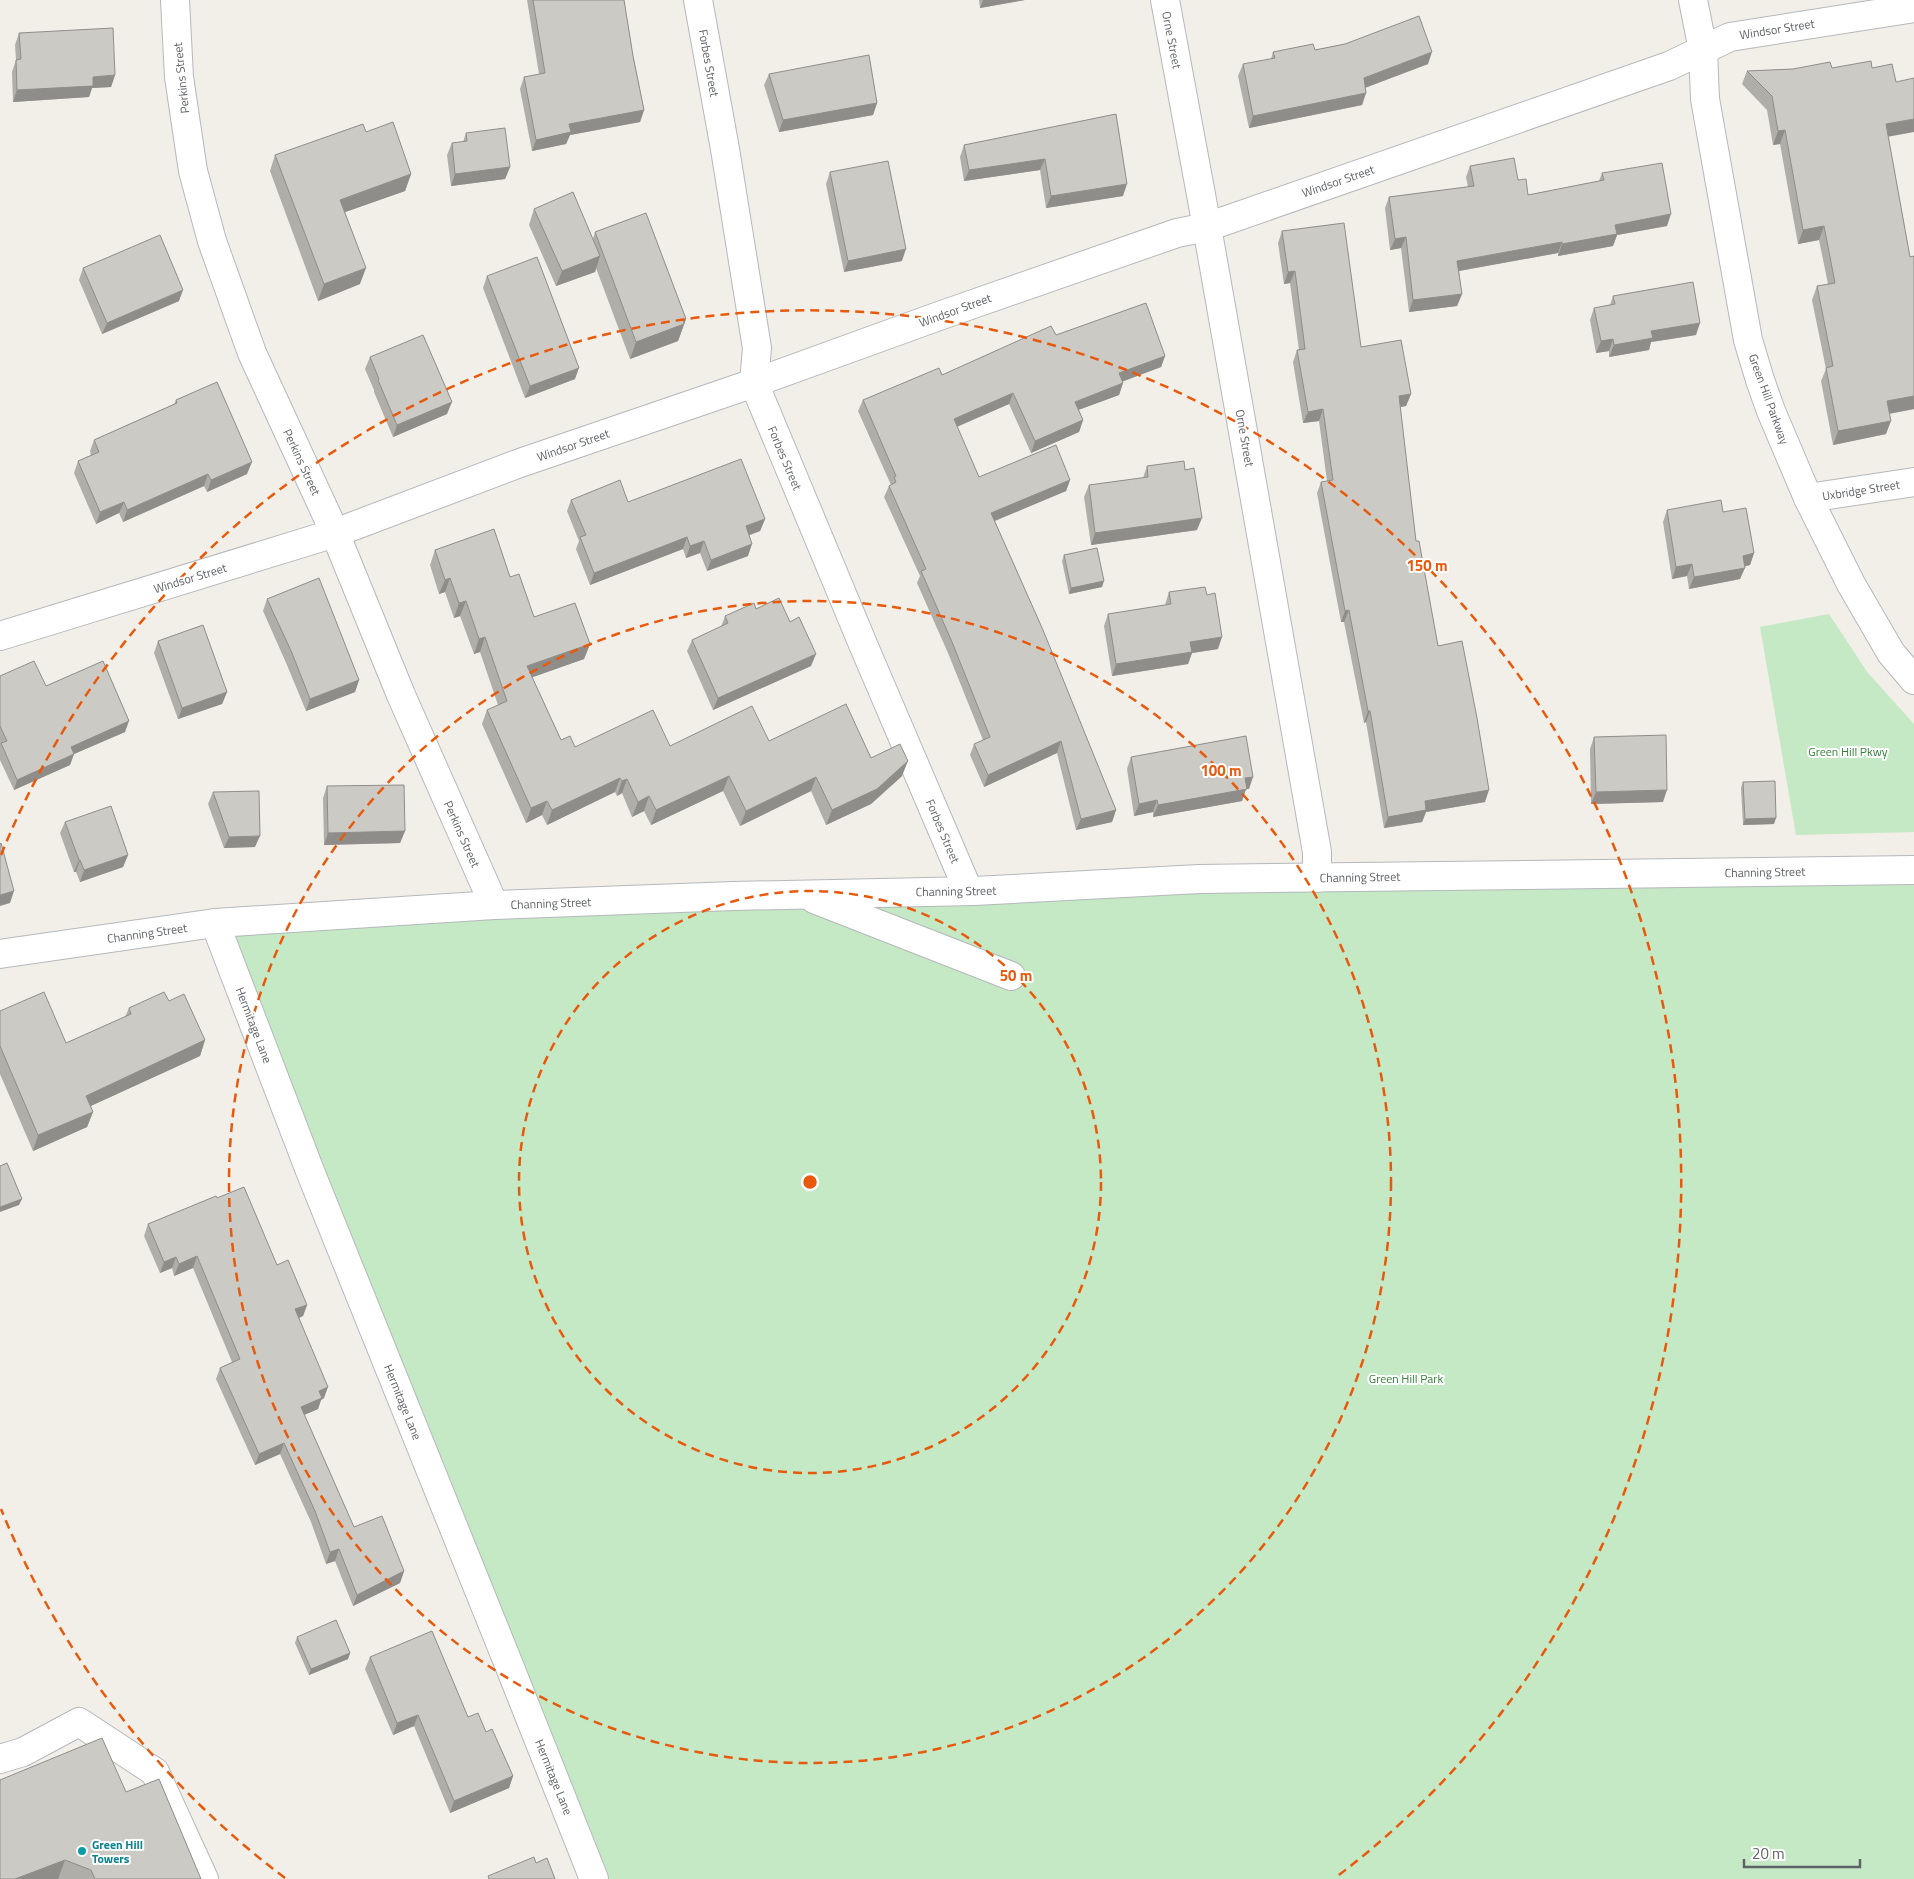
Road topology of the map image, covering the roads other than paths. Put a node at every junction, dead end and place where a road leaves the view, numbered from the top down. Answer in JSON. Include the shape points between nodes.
{"nodes":[{"id":1,"x":175,"y":0,"type":"edge"},
{"id":2,"x":698,"y":0,"type":"edge"},
{"id":3,"x":1165,"y":0,"type":"edge"},
{"id":4,"x":1693,"y":0,"type":"edge"},
{"id":5,"x":1914,"y":8,"type":"edge"},
{"id":6,"x":1704,"y":50,"type":"junction"},
{"id":7,"x":1207,"y":227,"type":"junction"},
{"id":8,"x":754,"y":383,"type":"junction"},
{"id":9,"x":1914,"y":482,"type":"edge"},
{"id":10,"x":1808,"y":498,"type":"junction"},
{"id":11,"x":335,"y":533,"type":"junction"},
{"id":12,"x":0,"y":636,"type":"edge"},
{"id":13,"x":1914,"y":680,"type":"edge"},
{"id":14,"x":1914,"y":870,"type":"edge"},
{"id":15,"x":1317,"y":878,"type":"junction"},
{"id":16,"x":968,"y":890,"type":"junction"},
{"id":17,"x":801,"y":894,"type":"junction"},
{"id":18,"x":494,"y":905,"type":"junction"},
{"id":19,"x":215,"y":923,"type":"junction"},
{"id":20,"x":0,"y":954,"type":"edge"},
{"id":21,"x":1012,"y":976,"type":"dead end"},
{"id":22,"x":0,"y":1759,"type":"edge"},
{"id":23,"x":204,"y":1879,"type":"edge"},
{"id":24,"x":594,"y":1879,"type":"edge"}],
"edges":[{"from":1,"to":11,"type":"street","name":"Perkins Street","via":[[179,77],[193,171],[212,241],[252,353]]},
{"from":2,"to":8,"type":"street","name":"Forbes Street","via":[[756,348]]},
{"from":3,"to":7,"type":"street","name":"Orne Street"},
{"from":4,"to":6,"type":"street","name":"Green Hill Parkway"},
{"from":5,"to":6,"type":"street","name":"Windsor Street","via":[[1730,37]]},
{"from":6,"to":7,"type":"street","name":"Windsor Street","via":[[1669,66]]},
{"from":6,"to":10,"type":"street","name":"Green Hill Parkway","via":[[1706,99],[1748,340],[1771,412]]},
{"from":7,"to":8,"type":"street","name":"Windsor Street","via":[[1177,232]]},
{"from":7,"to":15,"type":"street","name":"Orne Street","via":[[1316,852]]},
{"from":8,"to":11,"type":"street","name":"Windsor Street","via":[[520,463]]},
{"from":8,"to":16,"type":"street","name":"Forbes Street"},
{"from":9,"to":10,"type":"street","name":"Uxbridge Street"},
{"from":10,"to":13,"type":"street","name":"Green Hill Parkway","via":[[1851,584],[1891,653]]},
{"from":11,"to":12,"type":"street","name":"Windsor Street"},
{"from":11,"to":18,"type":"street","name":"Perkins Street","via":[[401,695]]},
{"from":14,"to":15,"type":"street","name":"Channing Street"},
{"from":15,"to":16,"type":"street","name":"Channing Street","via":[[1199,879]]},
{"from":16,"to":17,"type":"street","name":"Channing Street"},
{"from":17,"to":18,"type":"street","name":"Channing Street"},
{"from":17,"to":21,"type":"street"},
{"from":18,"to":19,"type":"street","name":"Channing Street"},
{"from":19,"to":20,"type":"street","name":"Channing Street"},
{"from":19,"to":24,"type":"street","name":"Hermitage Lane","via":[[310,1171]]},
{"from":22,"to":23,"type":"street","via":[[23,1752],[79,1722],[155,1772]]}]}
